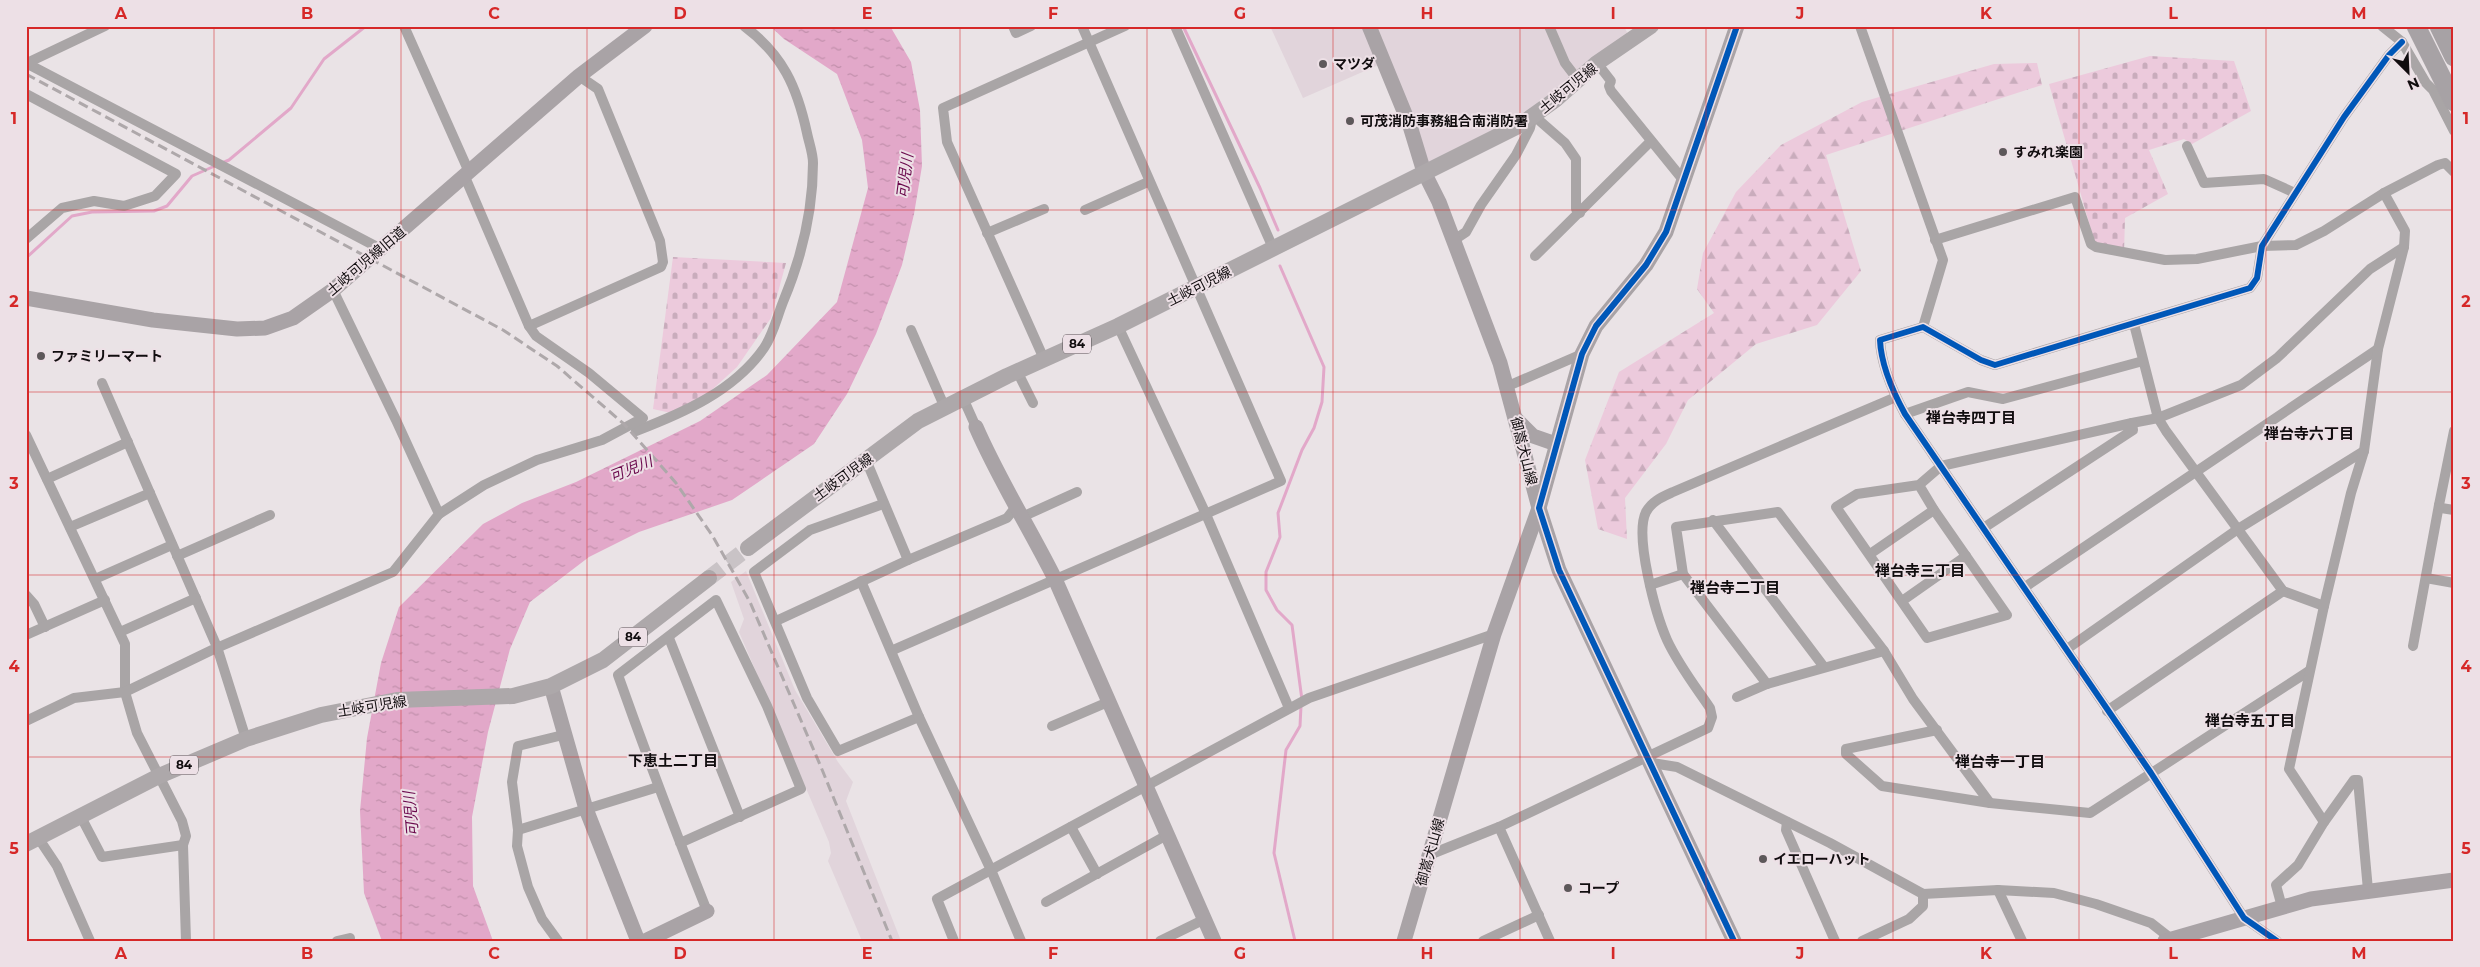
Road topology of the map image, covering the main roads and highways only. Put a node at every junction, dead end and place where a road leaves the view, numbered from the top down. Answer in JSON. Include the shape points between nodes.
{"nodes":[{"id":1,"x":1651,"y":26,"type":"edge"},
{"id":2,"x":2416,"y":26,"type":"edge"},
{"id":3,"x":2439,"y":26,"type":"edge"},
{"id":4,"x":2454,"y":56,"type":"edge"},
{"id":5,"x":2454,"y":102,"type":"edge"},
{"id":6,"x":748,"y":548,"type":"tunnel mouth"},
{"id":7,"x":709,"y":578,"type":"tunnel mouth"},
{"id":8,"x":32,"y":840,"type":"edge"}],
"edges":[{"from":1,"to":6,"type":"main road","name":"土岐可児線","number":"84","via":[[1597,63],[1520,125],[1118,326],[918,421]]},
{"from":2,"to":5,"type":"highway"},
{"from":3,"to":4,"type":"highway"},
{"from":7,"to":8,"type":"main road","name":"土岐可児線","number":"84","via":[[603,660],[551,686],[513,696],[397,700],[321,715],[246,739],[159,776]]}]}
